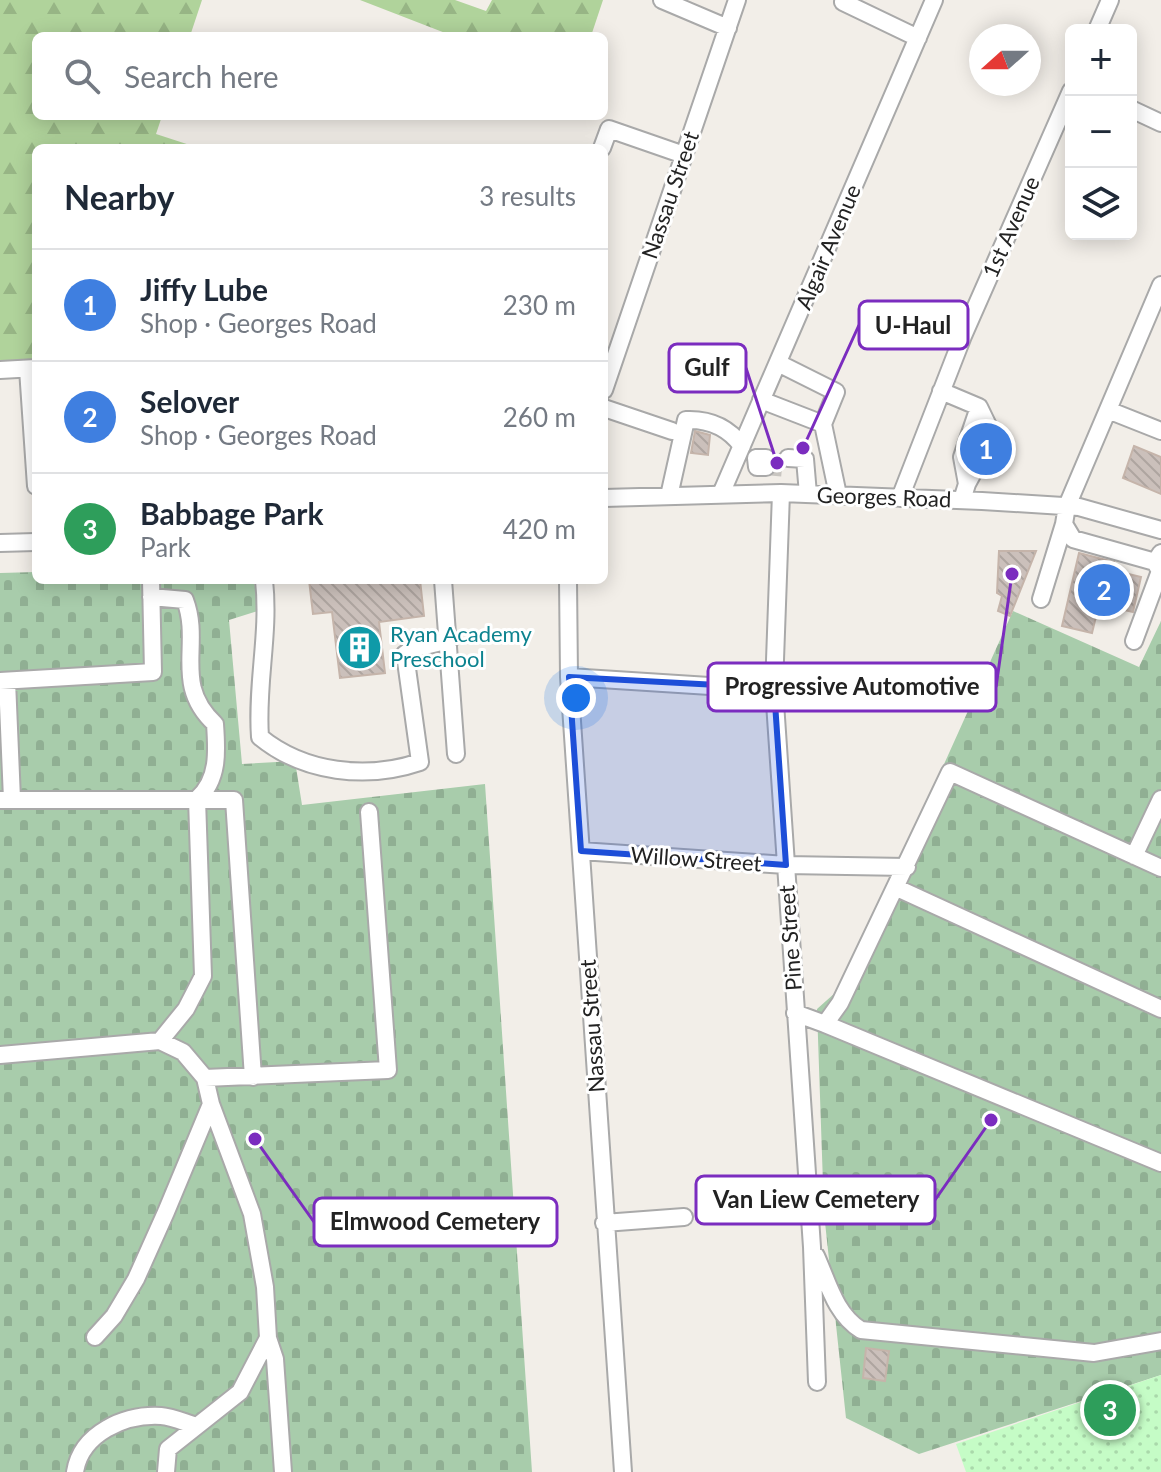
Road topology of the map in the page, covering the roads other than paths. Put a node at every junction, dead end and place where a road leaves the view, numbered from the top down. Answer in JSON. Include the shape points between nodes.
{"nodes":[{"id":1,"x":662,"y":0,"type":"edge"},
{"id":2,"x":737,"y":0,"type":"edge"},
{"id":3,"x":934,"y":0,"type":"edge"},
{"id":4,"x":1110,"y":0,"type":"edge"},
{"id":5,"x":843,"y":2,"type":"dead end"},
{"id":6,"x":1100,"y":24,"type":"edge"},
{"id":7,"x":728,"y":28,"type":"junction"},
{"id":8,"x":918,"y":38,"type":"junction"},
{"id":9,"x":1069,"y":96,"type":"edge"},
{"id":10,"x":1137,"y":112,"type":"edge"},
{"id":11,"x":1161,"y":123,"type":"edge"},
{"id":12,"x":603,"y":144,"type":"edge"},
{"id":13,"x":684,"y":155,"type":"junction"},
{"id":14,"x":1161,"y":285,"type":"edge"},
{"id":15,"x":622,"y":335,"type":"junction"},
{"id":16,"x":608,"y":336,"type":"edge"},
{"id":17,"x":778,"y":363,"type":"junction"},
{"id":18,"x":32,"y":369,"type":"edge"},
{"id":19,"x":0,"y":370,"type":"edge"},
{"id":20,"x":608,"y":378,"type":"edge"},
{"id":21,"x":941,"y":391,"type":"junction"},
{"id":22,"x":761,"y":400,"type":"junction"},
{"id":23,"x":608,"y":409,"type":"edge"},
{"id":24,"x":1108,"y":410,"type":"junction"},
{"id":25,"x":823,"y":424,"type":"junction"},
{"id":26,"x":672,"y":431,"type":"dead end"},
{"id":27,"x":1161,"y":431,"type":"edge"},
{"id":28,"x":738,"y":454,"type":"junction"},
{"id":29,"x":763,"y":463,"type":"tunnel mouth"},
{"id":30,"x":788,"y":463,"type":"tunnel mouth"},
{"id":31,"x":964,"y":492,"type":"junction"},
{"id":32,"x":781,"y":493,"type":"junction"},
{"id":33,"x":721,"y":494,"type":"junction"},
{"id":34,"x":808,"y":494,"type":"junction"},
{"id":35,"x":838,"y":495,"type":"junction"},
{"id":36,"x":669,"y":496,"type":"junction"},
{"id":37,"x":608,"y":498,"type":"edge"},
{"id":38,"x":900,"y":498,"type":"junction"},
{"id":39,"x":1067,"y":506,"type":"junction"},
{"id":40,"x":1064,"y":524,"type":"junction"},
{"id":41,"x":1161,"y":530,"type":"edge"},
{"id":42,"x":32,"y":542,"type":"edge"},
{"id":43,"x":0,"y":543,"type":"edge"},
{"id":44,"x":1158,"y":558,"type":"edge"},
{"id":45,"x":264,"y":584,"type":"edge"},
{"id":46,"x":443,"y":584,"type":"edge"},
{"id":47,"x":568,"y":584,"type":"edge"},
{"id":48,"x":151,"y":588,"type":"edge"},
{"id":49,"x":1041,"y":599,"type":"dead end"},
{"id":50,"x":450,"y":640,"type":"junction"},
{"id":51,"x":1134,"y":641,"type":"dead end"},
{"id":52,"x":569,"y":677,"type":"junction"},
{"id":53,"x":4,"y":681,"type":"edge"},
{"id":54,"x":774,"y":688,"type":"junction"},
{"id":55,"x":959,"y":702,"type":"dead end"},
{"id":56,"x":456,"y":754,"type":"dead end"},
{"id":57,"x":197,"y":799,"type":"junction"},
{"id":58,"x":1161,"y":799,"type":"edge"},
{"id":59,"x":6,"y":800,"type":"edge"},
{"id":60,"x":369,"y":812,"type":"dead end"},
{"id":61,"x":581,"y":851,"type":"junction"},
{"id":62,"x":1134,"y":856,"type":"junction"},
{"id":63,"x":786,"y":865,"type":"junction"},
{"id":64,"x":907,"y":867,"type":"junction"},
{"id":65,"x":1161,"y":868,"type":"edge"},
{"id":66,"x":897,"y":888,"type":"junction"},
{"id":67,"x":1161,"y":1009,"type":"edge"},
{"id":68,"x":795,"y":1013,"type":"junction"},
{"id":69,"x":825,"y":1024,"type":"junction"},
{"id":70,"x":160,"y":1041,"type":"junction"},
{"id":71,"x":0,"y":1055,"type":"edge"},
{"id":72,"x":253,"y":1077,"type":"junction"},
{"id":73,"x":205,"y":1078,"type":"junction"},
{"id":74,"x":211,"y":1104,"type":"junction"},
{"id":75,"x":1161,"y":1163,"type":"edge"},
{"id":76,"x":684,"y":1217,"type":"dead end"},
{"id":77,"x":604,"y":1223,"type":"junction"},
{"id":78,"x":812,"y":1247,"type":"junction"},
{"id":79,"x":95,"y":1337,"type":"dead end"},
{"id":80,"x":268,"y":1338,"type":"junction"},
{"id":81,"x":1161,"y":1341,"type":"edge"},
{"id":82,"x":817,"y":1382,"type":"dead end"},
{"id":83,"x":197,"y":1426,"type":"junction"},
{"id":84,"x":75,"y":1472,"type":"edge"},
{"id":85,"x":166,"y":1472,"type":"edge"},
{"id":86,"x":283,"y":1472,"type":"edge"},
{"id":87,"x":623,"y":1472,"type":"edge"}],
"edges":[{"from":1,"to":7,"type":"street"},
{"from":2,"to":7,"type":"street","name":"Nassau Street"},
{"from":3,"to":8,"type":"street","name":"Algair Avenue"},
{"from":4,"to":6,"type":"street"},
{"from":5,"to":8,"type":"street"},
{"from":7,"to":13,"type":"street","name":"Nassau Street"},
{"from":8,"to":17,"type":"street","name":"Algair Avenue"},
{"from":9,"to":21,"type":"street","name":"1st Avenue"},
{"from":10,"to":11,"type":"street"},
{"from":12,"to":13,"type":"street","via":[[609,129]]},
{"from":13,"to":15,"type":"street","name":"Nassau Street"},
{"from":14,"to":24,"type":"street"},
{"from":15,"to":16,"type":"street"},
{"from":15,"to":20,"type":"street","name":"Nassau Street"},
{"from":17,"to":22,"type":"street","name":"Algair Avenue"},
{"from":17,"to":25,"type":"street","via":[[836,392]]},
{"from":18,"to":19,"type":"street"},
{"from":21,"to":31,"type":"street","via":[[979,407],[962,457]]},
{"from":21,"to":38,"type":"street","name":"1st Avenue"},
{"from":22,"to":25,"type":"street"},
{"from":22,"to":28,"type":"street","name":"Algair Avenue"},
{"from":23,"to":26,"type":"street"},
{"from":24,"to":27,"type":"street"},
{"from":24,"to":39,"type":"street"},
{"from":25,"to":35,"type":"street"},
{"from":28,"to":29,"type":"street"},
{"from":28,"to":33,"type":"street","name":"Algair Avenue"},
{"from":28,"to":36,"type":"street","via":[[731,431],[701,419],[686,420]]},
{"from":30,"to":34,"type":"street","via":[[805,459]]},
{"from":31,"to":38,"type":"street","name":"Georges Road"},
{"from":31,"to":39,"type":"street","name":"Georges Road"},
{"from":32,"to":33,"type":"street","name":"Georges Road"},
{"from":32,"to":34,"type":"street","name":"Georges Road"},
{"from":32,"to":54,"type":"street","name":"Pine Street"},
{"from":33,"to":36,"type":"street","name":"Georges Road"},
{"from":34,"to":35,"type":"street","name":"Georges Road"},
{"from":35,"to":38,"type":"street","name":"Georges Road"},
{"from":36,"to":37,"type":"street","name":"Georges Road"},
{"from":39,"to":40,"type":"street"},
{"from":39,"to":41,"type":"street","name":"Georges Road"},
{"from":40,"to":44,"type":"street","via":[[1073,539]]},
{"from":40,"to":49,"type":"street"},
{"from":42,"to":43,"type":"street"},
{"from":44,"to":51,"type":"street","via":[[1160,571]]},
{"from":45,"to":50,"type":"street","via":[[268,617],[260,737],[281,754],[337,771],[390,772],[420,762],[405,654]]},
{"from":46,"to":50,"type":"street"},
{"from":47,"to":52,"type":"street","name":"Nassau Street"},
{"from":48,"to":53,"type":"street","via":[[153,672]]},
{"from":48,"to":57,"type":"street","via":[[185,600],[189,678],[198,708],[215,724],[216,764],[209,789]]},
{"from":50,"to":56,"type":"street"},
{"from":52,"to":54,"type":"street"},
{"from":52,"to":61,"type":"street","name":"Nassau Street"},
{"from":53,"to":59,"type":"street"},
{"from":54,"to":55,"type":"street"},
{"from":54,"to":63,"type":"street","name":"Pine Street"},
{"from":57,"to":59,"type":"street"},
{"from":57,"to":70,"type":"street","via":[[203,976],[186,1009]]},
{"from":57,"to":72,"type":"street","via":[[234,800]]},
{"from":58,"to":62,"type":"street"},
{"from":60,"to":72,"type":"street","via":[[388,1070]]},
{"from":61,"to":63,"type":"street","name":"Willow Street"},
{"from":61,"to":77,"type":"street","name":"Nassau Street"},
{"from":62,"to":64,"type":"street","via":[[950,772]]},
{"from":62,"to":65,"type":"street"},
{"from":63,"to":64,"type":"street","name":"Willow Street"},
{"from":63,"to":68,"type":"street","name":"Pine Street"},
{"from":64,"to":66,"type":"street"},
{"from":66,"to":67,"type":"street"},
{"from":66,"to":69,"type":"street"},
{"from":68,"to":69,"type":"street"},
{"from":68,"to":78,"type":"street","name":"Pine Street"},
{"from":69,"to":75,"type":"street"},
{"from":70,"to":71,"type":"street"},
{"from":70,"to":73,"type":"street","via":[[183,1052]]},
{"from":72,"to":73,"type":"street"},
{"from":73,"to":74,"type":"street"},
{"from":74,"to":79,"type":"street","via":[[136,1279]]},
{"from":74,"to":80,"type":"street","via":[[252,1214]]},
{"from":76,"to":77,"type":"street"},
{"from":77,"to":87,"type":"street","name":"Nassau Street"},
{"from":78,"to":81,"type":"street","via":[[838,1306],[861,1330],[1094,1353]]},
{"from":78,"to":82,"type":"street","name":"Pine Street"},
{"from":80,"to":83,"type":"street","via":[[240,1392]]},
{"from":80,"to":86,"type":"street","via":[[275,1359]]},
{"from":83,"to":84,"type":"street","via":[[163,1416],[128,1417],[91,1439]]},
{"from":83,"to":85,"type":"street","via":[[168,1449]]}]}
